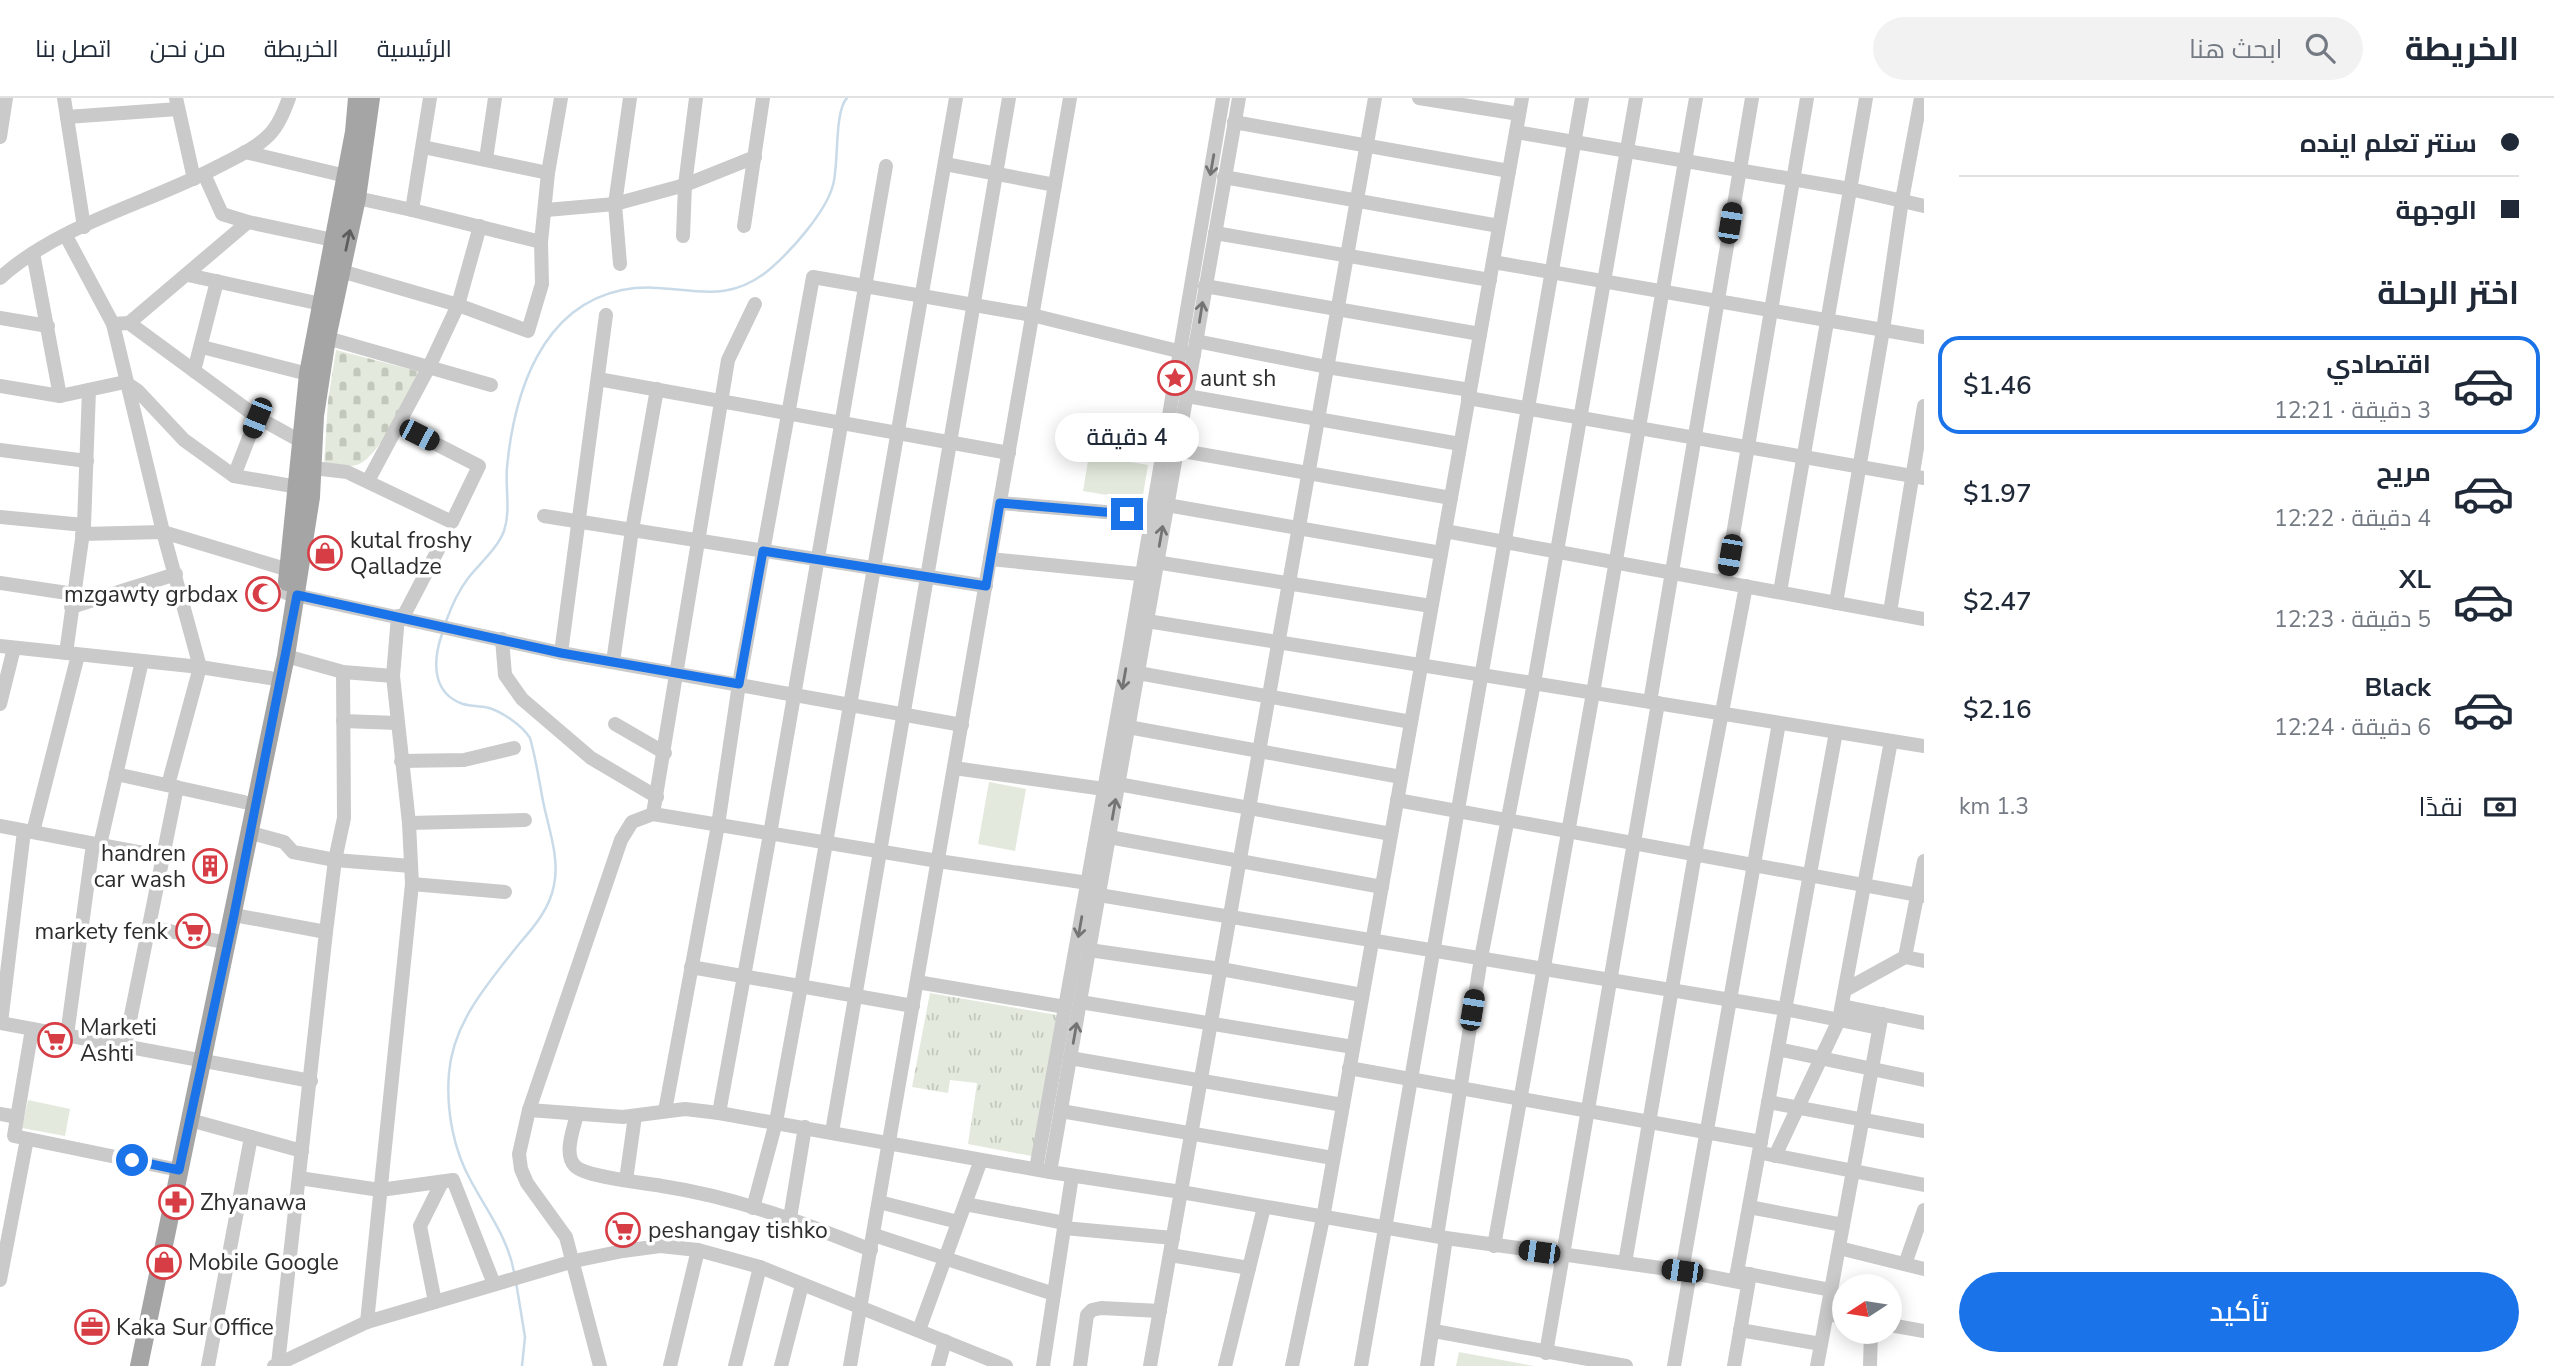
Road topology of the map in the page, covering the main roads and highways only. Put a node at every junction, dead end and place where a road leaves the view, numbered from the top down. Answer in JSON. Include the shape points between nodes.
{"nodes":[{"id":1,"x":358,"y":98,"type":"edge"},
{"id":2,"x":372,"y":98,"type":"edge"},
{"id":3,"x":291,"y":594,"type":"junction"},
{"id":4,"x":198,"y":1058,"type":"junction"},
{"id":5,"x":174,"y":1168,"type":"junction"},
{"id":6,"x":128,"y":1366,"type":"edge"},
{"id":7,"x":139,"y":1366,"type":"edge"}],
"edges":[{"from":1,"to":3,"type":"main road","via":[[309,374],[289,570]]},
{"from":3,"to":2,"type":"main road","one_way":true,"via":[[311,497],[315,416],[327,338],[357,198]]},
{"from":3,"to":4,"type":"main road","via":[[244,802]]},
{"from":3,"to":4,"type":"main road","via":[[286,656],[251,833]]},
{"from":4,"to":5,"type":"main road"},
{"from":4,"to":5,"type":"main road","via":[[190,1120]]},
{"from":5,"to":6,"type":"main road"},
{"from":5,"to":7,"type":"main road"}]}
